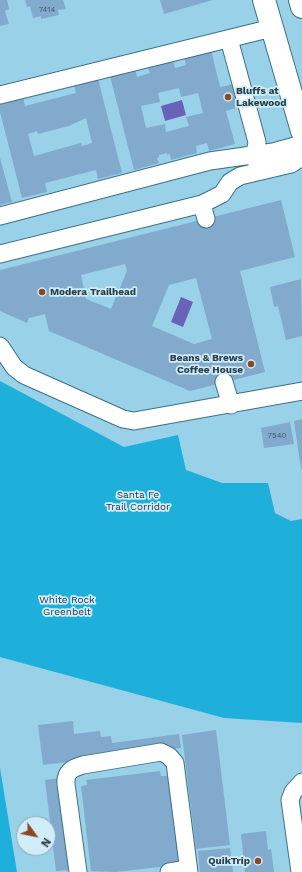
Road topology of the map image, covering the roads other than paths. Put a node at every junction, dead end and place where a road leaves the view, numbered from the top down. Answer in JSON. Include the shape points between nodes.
{"nodes":[{"id":1,"x":264,"y":0,"type":"edge"},
{"id":2,"x":300,"y":0,"type":"edge"},
{"id":3,"x":302,"y":7,"type":"edge"},
{"id":4,"x":272,"y":28,"type":"junction"},
{"id":5,"x":229,"y":38,"type":"junction"},
{"id":6,"x":0,"y":95,"type":"edge"},
{"id":7,"x":302,"y":130,"type":"edge"},
{"id":8,"x":302,"y":148,"type":"edge"},
{"id":9,"x":255,"y":154,"type":"junction"},
{"id":10,"x":302,"y":157,"type":"edge"},
{"id":11,"x":259,"y":172,"type":"junction"},
{"id":12,"x":0,"y":216,"type":"edge"},
{"id":13,"x":0,"y":254,"type":"edge"},
{"id":14,"x":0,"y":346,"type":"edge"},
{"id":15,"x":224,"y":382,"type":"dead end"},
{"id":16,"x":302,"y":392,"type":"edge"},
{"id":17,"x":231,"y":405,"type":"junction"},
{"id":18,"x":302,"y":782,"type":"edge"},
{"id":19,"x":301,"y":868,"type":"edge"},
{"id":20,"x":188,"y":871,"type":"edge"},
{"id":21,"x":78,"y":872,"type":"edge"},
{"id":22,"x":169,"y":872,"type":"edge"}],
"edges":[{"from":1,"to":4,"type":"main road"},
{"from":2,"to":3,"type":"main road"},
{"from":4,"to":5,"type":"lane"},
{"from":4,"to":7,"type":"main road"},
{"from":5,"to":6,"type":"lane"},
{"from":5,"to":9,"type":"lane","via":[[257,142]]},
{"from":8,"to":9,"type":"lane","via":[[295,146]]},
{"from":9,"to":11,"type":"lane"},
{"from":9,"to":12,"type":"lane","via":[[210,161]]},
{"from":10,"to":11,"type":"lane","via":[[291,164]]},
{"from":11,"to":13,"type":"lane","via":[[240,176],[230,182],[222,194],[204,211]]},
{"from":14,"to":17,"type":"lane","via":[[14,367],[24,376],[123,419],[148,420]]},
{"from":15,"to":17,"type":"lane"},
{"from":16,"to":17,"type":"lane"},
{"from":18,"to":19,"type":"lane","via":[[292,792],[290,800]]},
{"from":20,"to":21,"type":"lane","via":[[175,763],[161,752],[83,764],[68,772],[66,784]]},
{"from":20,"to":22,"type":"lane"}]}
